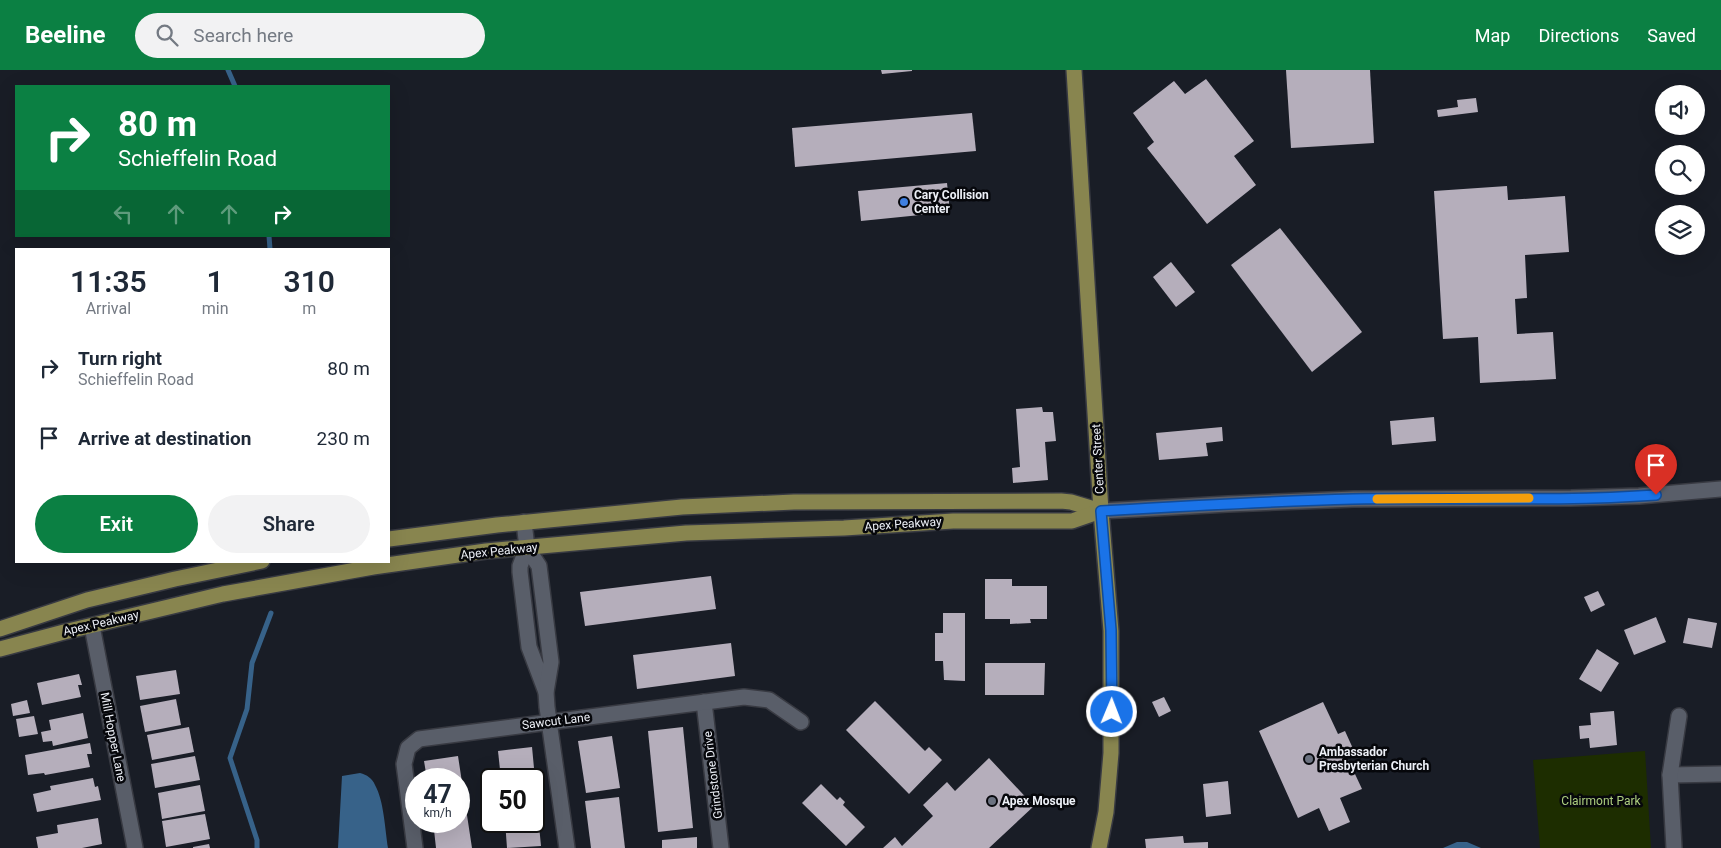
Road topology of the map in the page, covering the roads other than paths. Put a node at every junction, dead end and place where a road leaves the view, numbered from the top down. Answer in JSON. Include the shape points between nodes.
{"nodes":[{"id":1,"x":1074,"y":70,"type":"edge"},
{"id":2,"x":1721,"y":489,"type":"edge"},
{"id":3,"x":1101,"y":511,"type":"junction"},
{"id":4,"x":524,"y":522,"type":"junction"},
{"id":5,"x":390,"y":539,"type":"edge"},
{"id":6,"x":526,"y":548,"type":"junction"},
{"id":7,"x":252,"y":563,"type":"edge"},
{"id":8,"x":92,"y":626,"type":"junction"},
{"id":9,"x":0,"y":629,"type":"edge"},
{"id":10,"x":0,"y":649,"type":"edge"},
{"id":11,"x":704,"y":702,"type":"junction"},
{"id":12,"x":1679,"y":716,"type":"dead end"},
{"id":13,"x":801,"y":722,"type":"dead end"},
{"id":14,"x":549,"y":723,"type":"junction"},
{"id":15,"x":1721,"y":774,"type":"edge"},
{"id":16,"x":1670,"y":775,"type":"junction"},
{"id":17,"x":135,"y":848,"type":"edge"},
{"id":18,"x":415,"y":848,"type":"edge"},
{"id":19,"x":567,"y":848,"type":"edge"},
{"id":20,"x":721,"y":848,"type":"edge"},
{"id":21,"x":1098,"y":848,"type":"edge"},
{"id":22,"x":1674,"y":848,"type":"edge"}],
"edges":[{"from":1,"to":3,"type":"main road","name":"Center Street"},
{"from":2,"to":3,"type":"street","via":[[1630,496],[1354,499]]},
{"from":3,"to":4,"type":"main road","name":"Apex Peakway","via":[[1062,501],[794,502]]},
{"from":3,"to":6,"type":"main road","name":"Apex Peakway","via":[[1072,522],[953,521],[686,533]]},
{"from":3,"to":21,"type":"main road","name":"Center Street","via":[[1112,664],[1111,753],[1106,812]]},
{"from":4,"to":5,"type":"main road","name":"Apex Peakway"},
{"from":4,"to":6,"type":"street"},
{"from":6,"to":8,"type":"main road","name":"Apex Peakway","via":[[486,550],[373,567],[224,594]]},
{"from":6,"to":14,"type":"street","via":[[539,566],[551,662],[546,692]]},
{"from":7,"to":9,"type":"main road","name":"Apex Peakway","via":[[87,600]]},
{"from":8,"to":10,"type":"main road","name":"Apex Peakway"},
{"from":8,"to":17,"type":"street","name":"Mill Hopper Lane"},
{"from":11,"to":13,"type":"street","name":"Sawcut Lane","via":[[744,697],[769,700]]},
{"from":11,"to":14,"type":"street","name":"Sawcut Lane"},
{"from":11,"to":20,"type":"street","name":"Grindstone Drive"},
{"from":12,"to":16,"type":"street"},
{"from":14,"to":18,"type":"street","name":"Sawcut Lane","via":[[419,739],[413,743],[408,748],[404,764]]},
{"from":14,"to":19,"type":"street"},
{"from":15,"to":16,"type":"street"},
{"from":16,"to":22,"type":"street"}]}
